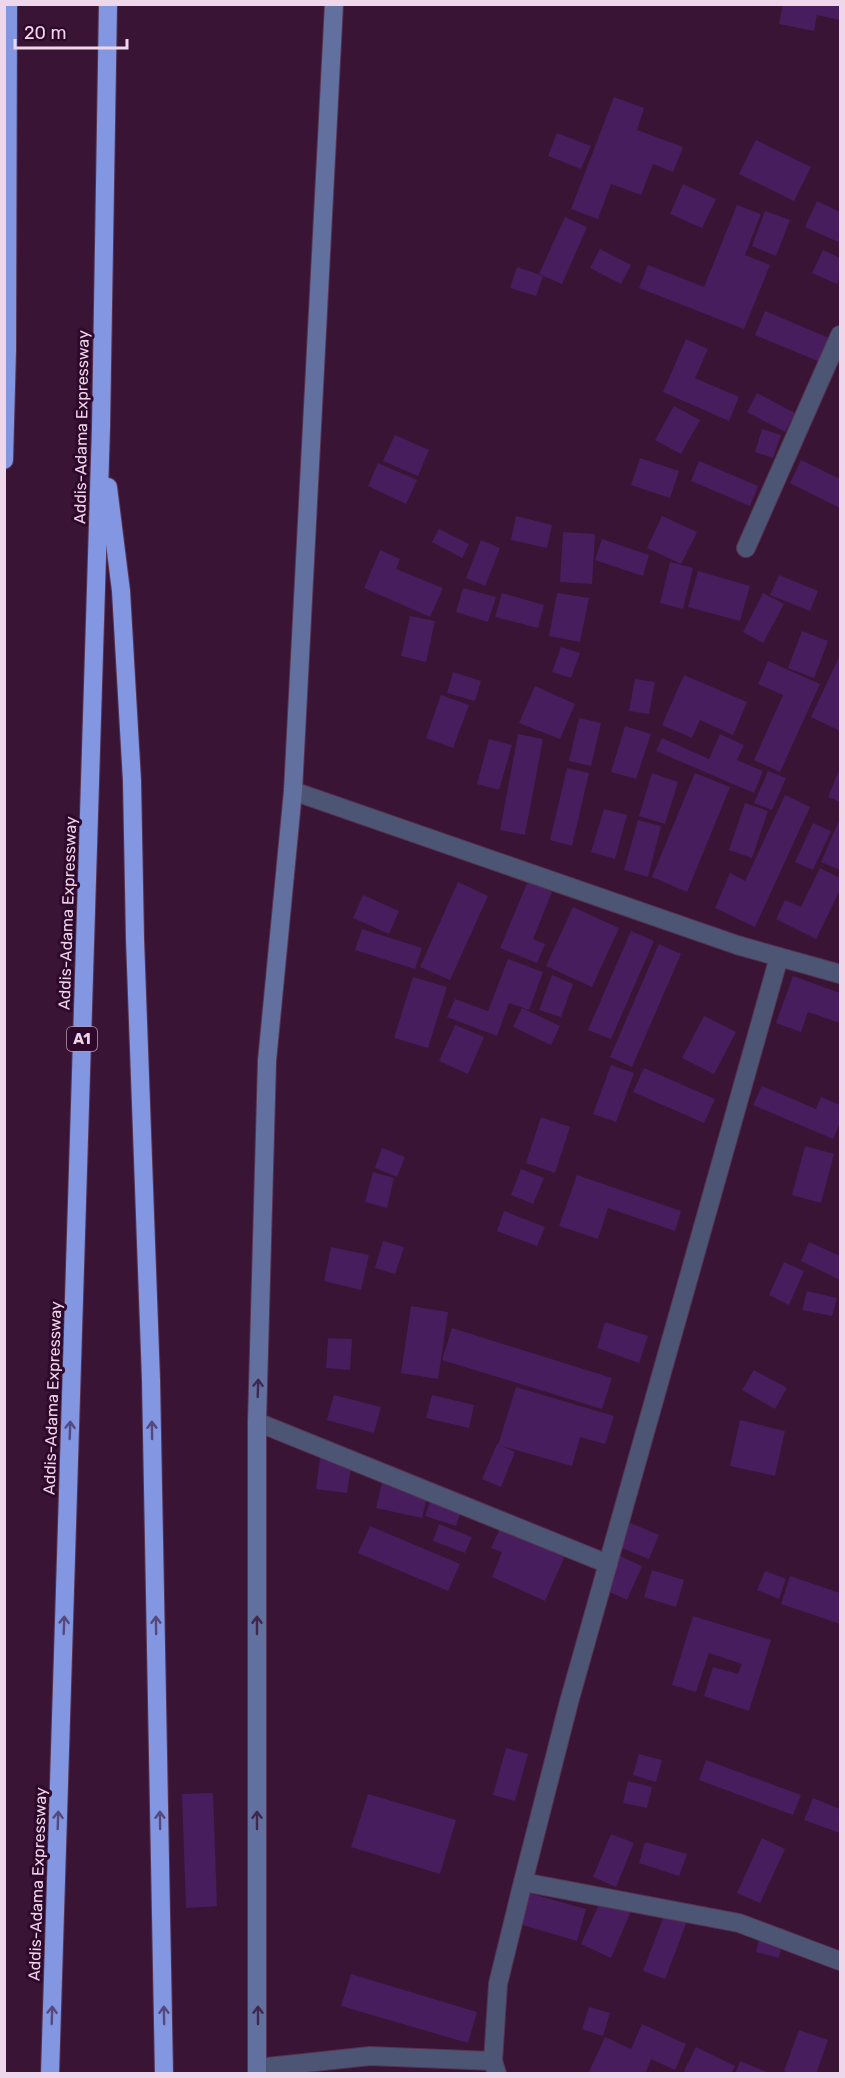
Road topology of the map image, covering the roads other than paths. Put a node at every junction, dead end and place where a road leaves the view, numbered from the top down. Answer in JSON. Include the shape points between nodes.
{"nodes":[{"id":1,"x":8,"y":4,"type":"edge"},
{"id":2,"x":108,"y":4,"type":"edge"},
{"id":3,"x":334,"y":4,"type":"edge"},
{"id":4,"x":840,"y":335,"type":"edge"},
{"id":5,"x":101,"y":427,"type":"junction"},
{"id":6,"x":5,"y":434,"type":"edge"},
{"id":7,"x":4,"y":460,"type":"edge"},
{"id":8,"x":746,"y":548,"type":"dead end"},
{"id":9,"x":294,"y":791,"type":"junction"},
{"id":10,"x":778,"y":957,"type":"junction"},
{"id":11,"x":840,"y":974,"type":"edge"},
{"id":12,"x":257,"y":1422,"type":"junction"},
{"id":13,"x":608,"y":1563,"type":"junction"},
{"id":14,"x":523,"y":1882,"type":"junction"},
{"id":15,"x":840,"y":1961,"type":"edge"},
{"id":16,"x":495,"y":2067,"type":"edge"},
{"id":17,"x":258,"y":2071,"type":"edge"},
{"id":18,"x":50,"y":2073,"type":"edge"},
{"id":19,"x":165,"y":2073,"type":"edge"}],
"edges":[{"from":1,"to":6,"type":"highway"},
{"from":2,"to":5,"type":"highway","name":"Addis-Adama Expressway","number":"A1"},
{"from":3,"to":9,"type":"street"},
{"from":4,"to":8,"type":"street"},
{"from":18,"to":5,"type":"highway","name":"Addis-Adama Expressway","number":"A1","one_way":true},
{"from":19,"to":5,"type":"highway","one_way":true,"via":[[152,1404],[132,781],[121,591]]},
{"from":6,"to":7,"type":"highway"},
{"from":9,"to":10,"type":"street"},
{"from":12,"to":9,"type":"street","one_way":true,"via":[[267,1061]]},
{"from":10,"to":11,"type":"street"},
{"from":10,"to":13,"type":"street"},
{"from":12,"to":13,"type":"street"},
{"from":17,"to":12,"type":"street","one_way":true},
{"from":13,"to":14,"type":"street"},
{"from":14,"to":15,"type":"street","via":[[739,1923]]},
{"from":14,"to":16,"type":"street","via":[[498,1984]]},
{"from":16,"to":17,"type":"street","via":[[370,2056]]}]}
